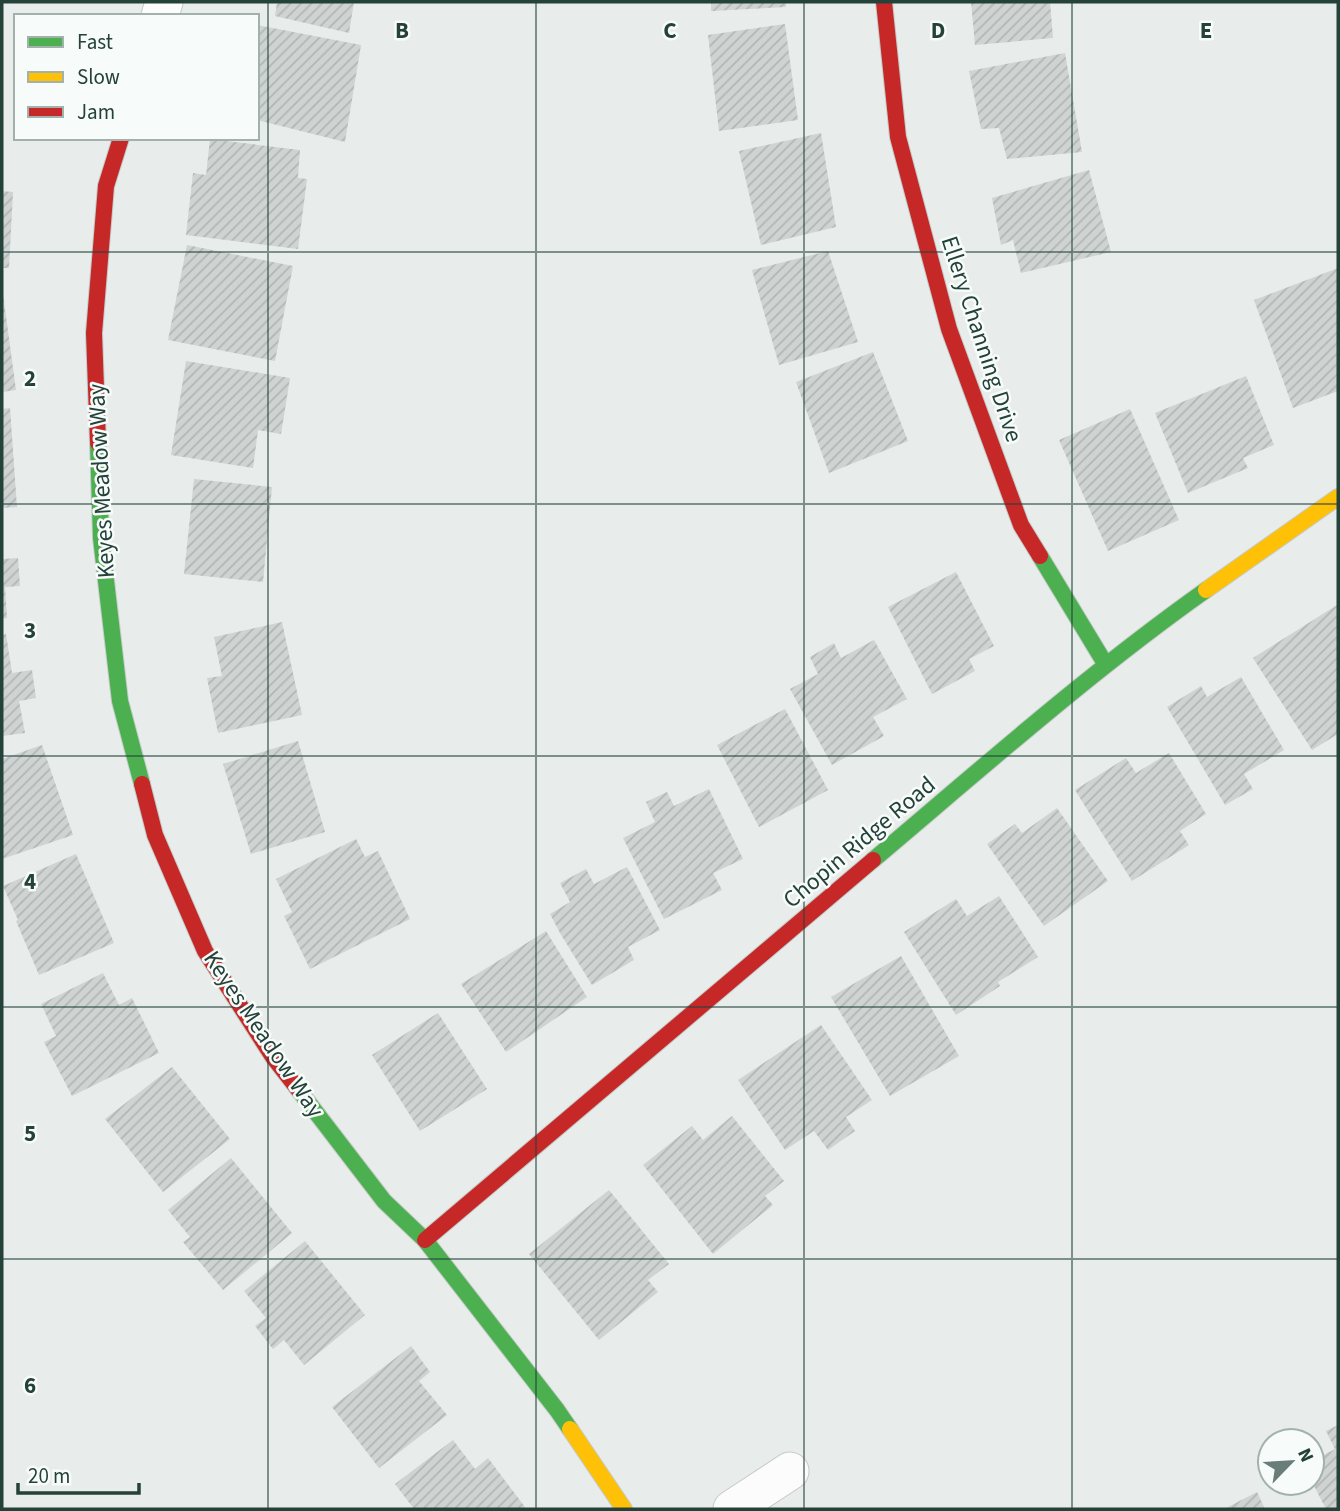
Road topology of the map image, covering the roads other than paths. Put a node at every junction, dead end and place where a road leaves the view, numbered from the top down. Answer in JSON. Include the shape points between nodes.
{"nodes":[{"id":1,"x":884,"y":2,"type":"edge"},
{"id":2,"x":120,"y":140,"type":"edge"},
{"id":3,"x":1338,"y":497,"type":"edge"},
{"id":4,"x":1106,"y":665,"type":"junction"},
{"id":5,"x":425,"y":1240,"type":"junction"},
{"id":6,"x":790,"y":1471,"type":"dead end"},
{"id":7,"x":624,"y":1509,"type":"edge"},
{"id":8,"x":732,"y":1509,"type":"edge"}],
"edges":[{"from":1,"to":4,"type":"street","name":"Ellery Channing Drive","via":[[898,136],[949,329],[1021,525]]},
{"from":2,"to":5,"type":"street","name":"Keyes Meadow Way","via":[[106,186],[94,333],[101,538],[120,701],[155,835],[205,951],[273,1057],[384,1201]]},
{"from":3,"to":4,"type":"street","name":"Chopin Ridge Road"},
{"from":4,"to":5,"type":"street","name":"Chopin Ridge Road"},
{"from":5,"to":7,"type":"street","name":"Keyes Meadow Way","via":[[557,1410]]},
{"from":6,"to":8,"type":"street"}]}
